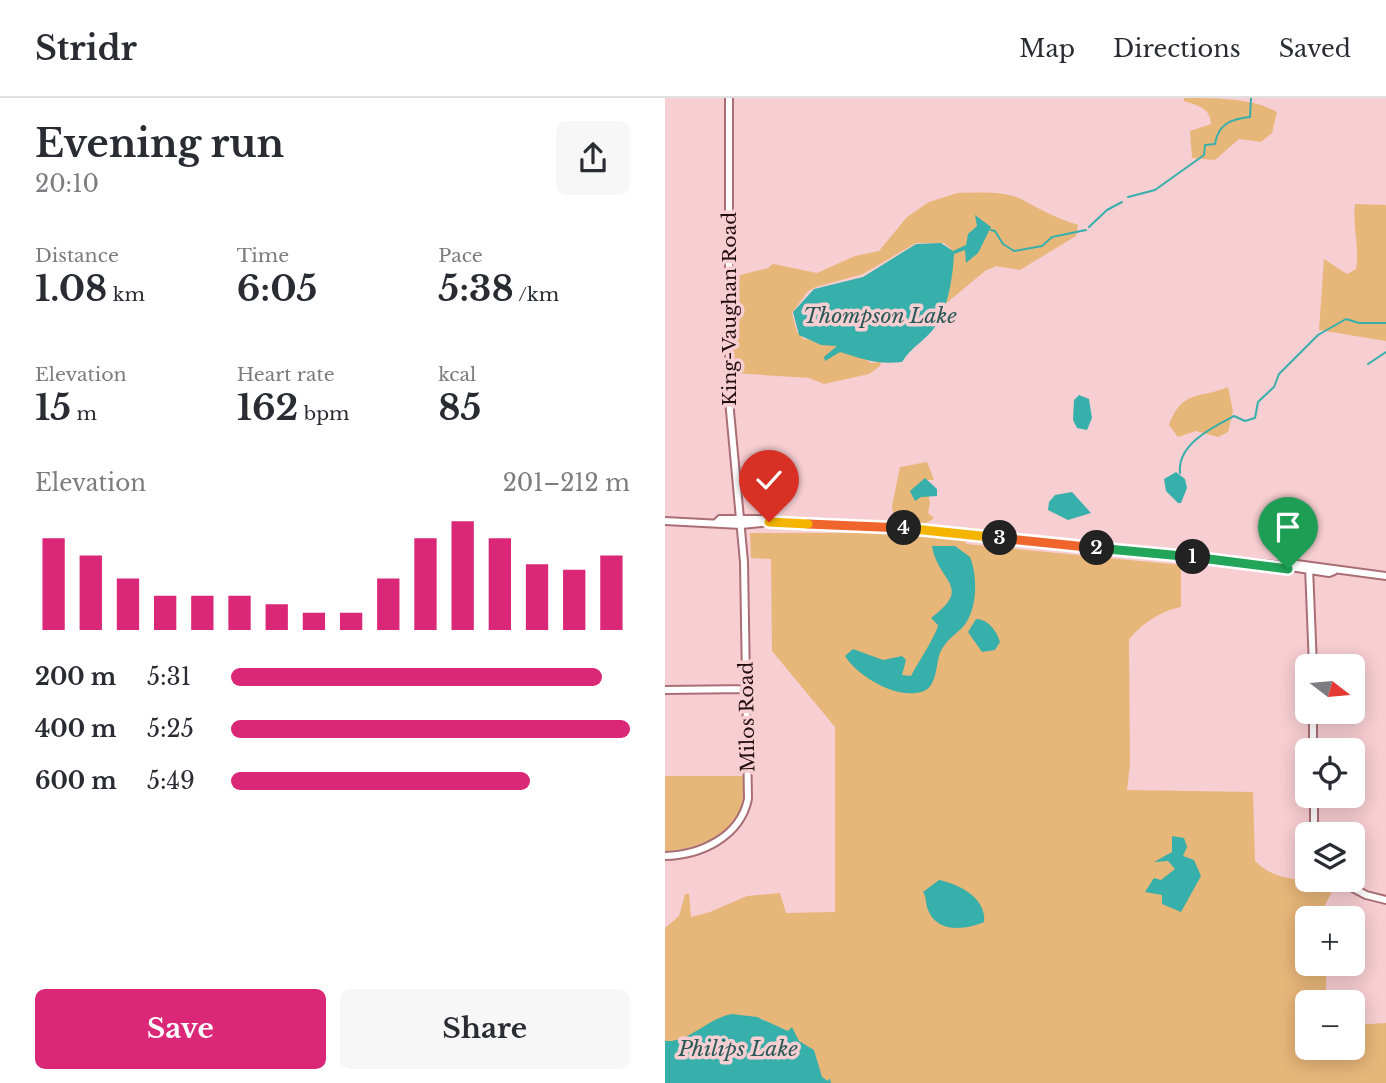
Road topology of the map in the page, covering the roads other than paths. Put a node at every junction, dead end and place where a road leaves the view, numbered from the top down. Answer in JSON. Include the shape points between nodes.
{"nodes":[{"id":1,"x":729,"y":98,"type":"edge"},
{"id":2,"x":665,"y":521,"type":"edge"},
{"id":3,"x":741,"y":522,"type":"junction"},
{"id":4,"x":1311,"y":568,"type":"junction"},
{"id":5,"x":1386,"y":576,"type":"edge"},
{"id":6,"x":1313,"y":654,"type":"edge"},
{"id":7,"x":749,"y":689,"type":"junction"},
{"id":8,"x":665,"y":690,"type":"edge"},
{"id":9,"x":665,"y":856,"type":"edge"},
{"id":10,"x":1358,"y":892,"type":"edge"},
{"id":11,"x":1386,"y":900,"type":"edge"}],
"edges":[{"from":1,"to":3,"type":"street","name":"King-Vaughan Road","via":[[729,400]]},
{"from":2,"to":3,"type":"street"},
{"from":3,"to":4,"type":"street","via":[[888,527]]},
{"from":3,"to":7,"type":"street","name":"Milos Road"},
{"from":4,"to":5,"type":"street"},
{"from":4,"to":6,"type":"street"},
{"from":7,"to":8,"type":"street"},
{"from":7,"to":9,"type":"street","name":"Milos Road","via":[[748,799],[743,816],[720,840],[684,855]]},
{"from":10,"to":11,"type":"street"}]}
